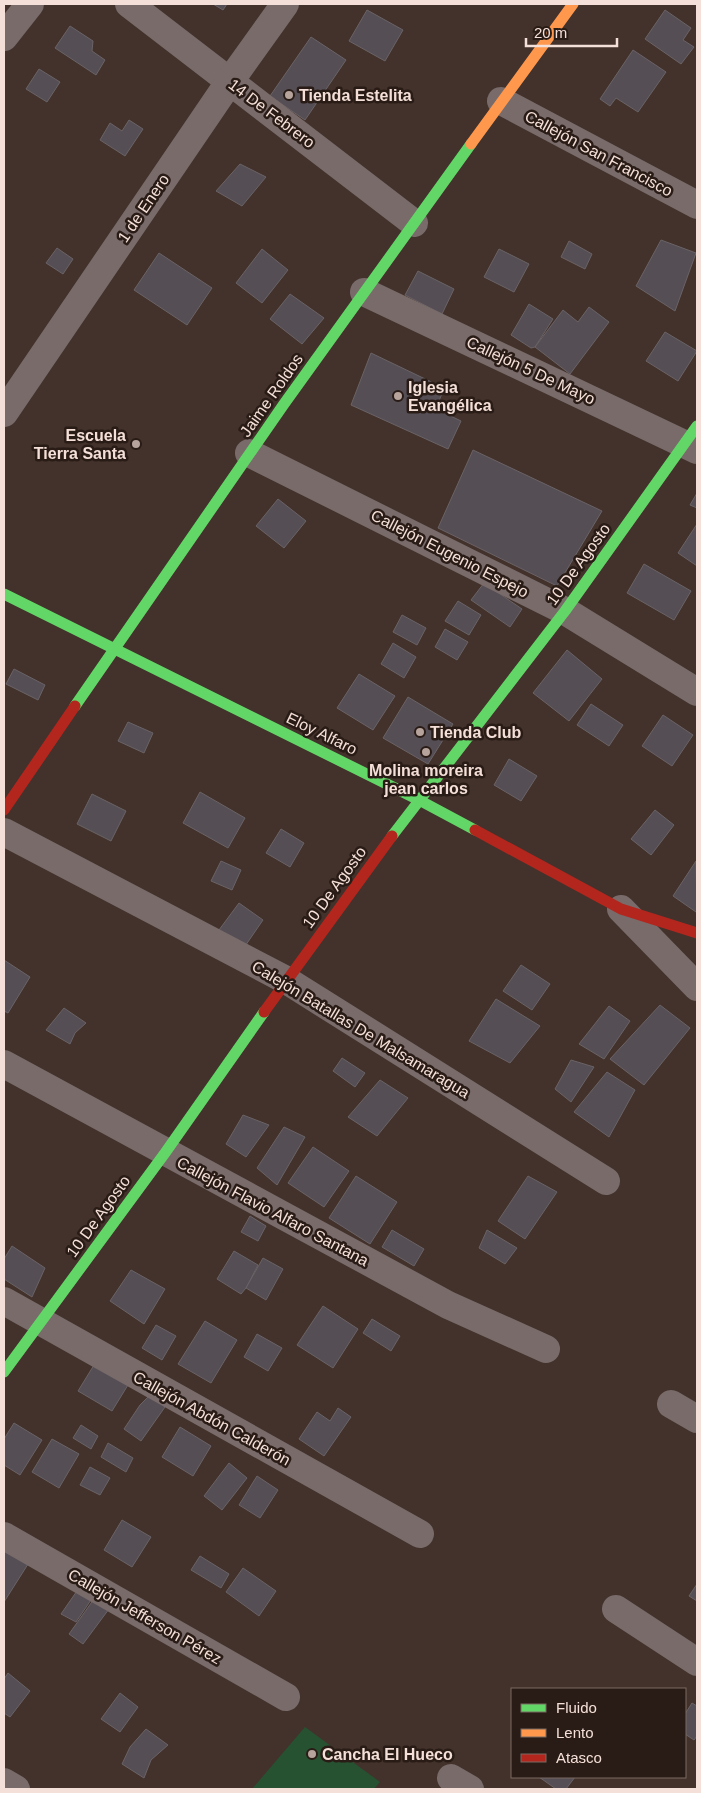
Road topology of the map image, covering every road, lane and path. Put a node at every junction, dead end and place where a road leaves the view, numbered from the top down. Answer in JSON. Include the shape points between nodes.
{"nodes":[{"id":1,"x":30,"y":4,"type":"edge"},
{"id":2,"x":129,"y":4,"type":"edge"},
{"id":3,"x":285,"y":4,"type":"edge"},
{"id":4,"x":573,"y":4,"type":"edge"},
{"id":5,"x":4,"y":37,"type":"edge"},
{"id":6,"x":230,"y":81,"type":"junction"},
{"id":7,"x":501,"y":101,"type":"junction"},
{"id":8,"x":697,"y":205,"type":"edge"},
{"id":9,"x":414,"y":222,"type":"junction"},
{"id":10,"x":364,"y":292,"type":"junction"},
{"id":11,"x":4,"y":413,"type":"edge"},
{"id":12,"x":693,"y":440,"type":"edge"},
{"id":13,"x":250,"y":453,"type":"junction"},
{"id":14,"x":4,"y":594,"type":"edge"},
{"id":15,"x":565,"y":611,"type":"junction"},
{"id":16,"x":114,"y":648,"type":"junction"},
{"id":17,"x":697,"y":692,"type":"edge"},
{"id":18,"x":419,"y":800,"type":"junction"},
{"id":19,"x":4,"y":810,"type":"edge"},
{"id":20,"x":4,"y":832,"type":"edge"},
{"id":21,"x":621,"y":909,"type":"junction"},
{"id":22,"x":697,"y":934,"type":"edge"},
{"id":23,"x":286,"y":980,"type":"junction"},
{"id":24,"x":697,"y":987,"type":"edge"},
{"id":25,"x":4,"y":1064,"type":"edge"},
{"id":26,"x":165,"y":1152,"type":"junction"},
{"id":27,"x":606,"y":1181,"type":"dead end"},
{"id":28,"x":4,"y":1301,"type":"edge"},
{"id":29,"x":41,"y":1322,"type":"junction"},
{"id":30,"x":546,"y":1349,"type":"dead end"},
{"id":31,"x":4,"y":1372,"type":"edge"},
{"id":32,"x":671,"y":1404,"type":"dead end"},
{"id":33,"x":697,"y":1418,"type":"edge"},
{"id":34,"x":420,"y":1534,"type":"dead end"},
{"id":35,"x":4,"y":1536,"type":"edge"},
{"id":36,"x":616,"y":1609,"type":"dead end"},
{"id":37,"x":697,"y":1662,"type":"edge"},
{"id":38,"x":286,"y":1697,"type":"dead end"}],
"edges":[{"from":1,"to":5,"type":"street"},
{"from":2,"to":6,"type":"street","name":"14 De Febrero"},
{"from":3,"to":6,"type":"street","name":"1 de Enero"},
{"from":4,"to":7,"type":"street","name":"Jaime Roldos"},
{"from":6,"to":9,"type":"street","name":"14 De Febrero"},
{"from":6,"to":11,"type":"street","name":"1 de Enero"},
{"from":7,"to":8,"type":"street","name":"Callejón San Francisco"},
{"from":7,"to":9,"type":"street","name":"Jaime Roldos"},
{"from":9,"to":10,"type":"street","name":"Jaime Roldos"},
{"from":10,"to":12,"type":"street","name":"Callejón 5 De Mayo"},
{"from":10,"to":13,"type":"street","name":"Jaime Roldos"},
{"from":12,"to":15,"type":"street","name":"10 De Agosto"},
{"from":13,"to":15,"type":"street","name":"Callejón Eugenio Espejo"},
{"from":13,"to":16,"type":"street","name":"Jaime Roldos"},
{"from":14,"to":16,"type":"street","name":"Eloy Alfaro"},
{"from":15,"to":17,"type":"street","name":"Callejón Eugenio Espejo"},
{"from":15,"to":18,"type":"street","name":"10 De Agosto"},
{"from":16,"to":18,"type":"street","name":"Eloy Alfaro"},
{"from":16,"to":19,"type":"street","name":"Jaime Roldos"},
{"from":18,"to":21,"type":"street","name":"Eloy Alfaro"},
{"from":18,"to":23,"type":"street","name":"10 De Agosto"},
{"from":20,"to":23,"type":"street","name":"Calejón Batallas De Malsamaragua"},
{"from":21,"to":22,"type":"street","name":"Eloy Alfaro"},
{"from":21,"to":24,"type":"street"},
{"from":23,"to":26,"type":"street","name":"10 De Agosto"},
{"from":23,"to":27,"type":"street","name":"Calejón Batallas De Malsamaragua"},
{"from":25,"to":26,"type":"street","name":"Callejón Flavio Alfaro Santana"},
{"from":26,"to":29,"type":"street","name":"10 De Agosto"},
{"from":26,"to":30,"type":"street","name":"Callejón Flavio Alfaro Santana","via":[[448,1305]]},
{"from":28,"to":29,"type":"street","name":"Callejón Abdón Calderón"},
{"from":29,"to":31,"type":"street","name":"10 De Agosto"},
{"from":29,"to":34,"type":"street","name":"Callejón Abdón Calderón"},
{"from":32,"to":33,"type":"street"},
{"from":35,"to":38,"type":"street","name":"Callejón Jefferson Pérez"},
{"from":36,"to":37,"type":"street"}]}
